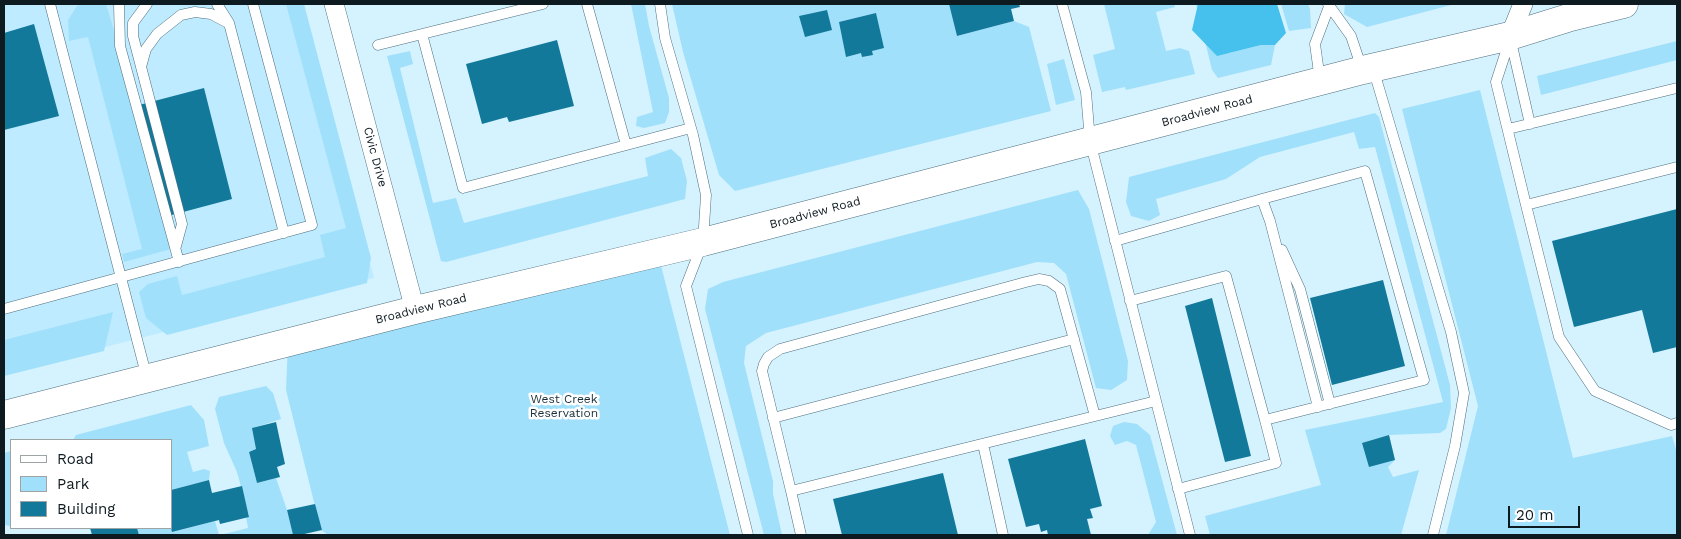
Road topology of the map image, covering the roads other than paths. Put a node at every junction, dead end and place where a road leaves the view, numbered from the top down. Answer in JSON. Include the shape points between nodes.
{"nodes":[{"id":1,"x":50,"y":4,"type":"edge"},
{"id":2,"x":119,"y":4,"type":"edge"},
{"id":3,"x":147,"y":4,"type":"edge"},
{"id":4,"x":217,"y":4,"type":"edge"},
{"id":5,"x":253,"y":4,"type":"edge"},
{"id":6,"x":334,"y":4,"type":"edge"},
{"id":7,"x":543,"y":4,"type":"edge"},
{"id":8,"x":587,"y":4,"type":"edge"},
{"id":9,"x":660,"y":4,"type":"edge"},
{"id":10,"x":1062,"y":4,"type":"edge"},
{"id":11,"x":1329,"y":4,"type":"edge"},
{"id":12,"x":1523,"y":4,"type":"edge"},
{"id":13,"x":1624,"y":4,"type":"edge"},
{"id":14,"x":229,"y":23,"type":"junction"},
{"id":15,"x":422,"y":34,"type":"junction"},
{"id":16,"x":1510,"y":36,"type":"junction"},
{"id":17,"x":378,"y":45,"type":"dead end"},
{"id":18,"x":141,"y":68,"type":"junction"},
{"id":19,"x":1368,"y":69,"type":"junction"},
{"id":20,"x":1320,"y":81,"type":"junction"},
{"id":21,"x":1677,"y":88,"type":"edge"},
{"id":22,"x":1530,"y":124,"type":"junction"},
{"id":23,"x":691,"y":128,"type":"junction"},
{"id":24,"x":1508,"y":129,"type":"junction"},
{"id":25,"x":1090,"y":141,"type":"junction"},
{"id":26,"x":626,"y":145,"type":"junction"},
{"id":27,"x":1677,"y":167,"type":"edge"},
{"id":28,"x":1262,"y":199,"type":"junction"},
{"id":29,"x":1526,"y":205,"type":"junction"},
{"id":30,"x":1270,"y":221,"type":"junction"},
{"id":31,"x":284,"y":233,"type":"junction"},
{"id":32,"x":1115,"y":241,"type":"junction"},
{"id":33,"x":703,"y":242,"type":"junction"},
{"id":34,"x":176,"y":247,"type":"junction"},
{"id":35,"x":179,"y":262,"type":"junction"},
{"id":36,"x":121,"y":278,"type":"junction"},
{"id":37,"x":1130,"y":301,"type":"junction"},
{"id":38,"x":4,"y":309,"type":"edge"},
{"id":39,"x":415,"y":310,"type":"junction"},
{"id":40,"x":1074,"y":339,"type":"junction"},
{"id":41,"x":147,"y":378,"type":"junction"},
{"id":42,"x":1156,"y":401,"type":"junction"},
{"id":43,"x":1330,"y":404,"type":"junction"},
{"id":44,"x":1318,"y":407,"type":"junction"},
{"id":45,"x":4,"y":415,"type":"edge"},
{"id":46,"x":1095,"y":416,"type":"junction"},
{"id":47,"x":773,"y":418,"type":"junction"},
{"id":48,"x":1265,"y":420,"type":"junction"},
{"id":49,"x":1677,"y":423,"type":"edge"},
{"id":50,"x":983,"y":444,"type":"junction"},
{"id":51,"x":1178,"y":489,"type":"junction"},
{"id":52,"x":791,"y":491,"type":"junction"},
{"id":53,"x":748,"y":535,"type":"edge"},
{"id":54,"x":801,"y":535,"type":"edge"},
{"id":55,"x":1003,"y":535,"type":"edge"},
{"id":56,"x":1190,"y":535,"type":"edge"},
{"id":57,"x":1433,"y":535,"type":"edge"}],
"edges":[{"from":1,"to":36,"type":"lane"},
{"from":2,"to":34,"type":"lane","via":[[120,46]]},
{"from":3,"to":18,"type":"lane","via":[[133,23]]},
{"from":4,"to":14,"type":"lane"},
{"from":5,"to":31,"type":"lane","via":[[312,225]]},
{"from":6,"to":39,"type":"street","name":"Civic Drive"},
{"from":7,"to":15,"type":"lane"},
{"from":8,"to":26,"type":"lane"},
{"from":9,"to":23,"type":"lane","via":[[665,38]]},
{"from":10,"to":25,"type":"lane","via":[[1086,92]]},
{"from":11,"to":19,"type":"lane"},
{"from":11,"to":20,"type":"lane","via":[[1315,44]]},
{"from":12,"to":16,"type":"street"},
{"from":13,"to":16,"type":"main road","name":"Broadview Road"},
{"from":14,"to":18,"type":"lane","via":[[212,14],[195,12],[181,15],[157,34],[146,49]]},
{"from":14,"to":31,"type":"lane"},
{"from":15,"to":17,"type":"lane"},
{"from":15,"to":26,"type":"lane","via":[[463,188]]},
{"from":16,"to":19,"type":"main road","name":"Broadview Road"},
{"from":16,"to":22,"type":"lane"},
{"from":16,"to":24,"type":"lane","via":[[1496,82]]},
{"from":18,"to":34,"type":"lane","via":[[182,224]]},
{"from":19,"to":20,"type":"main road","name":"Broadview Road"},
{"from":19,"to":57,"type":"lane","via":[[1451,332],[1464,393],[1455,446]]},
{"from":20,"to":25,"type":"main road","name":"Broadview Road"},
{"from":21,"to":22,"type":"lane"},
{"from":22,"to":24,"type":"lane"},
{"from":23,"to":26,"type":"lane"},
{"from":23,"to":33,"type":"lane","via":[[706,195]]},
{"from":24,"to":29,"type":"lane"},
{"from":25,"to":32,"type":"lane"},
{"from":25,"to":33,"type":"main road","name":"Broadview Road"},
{"from":27,"to":29,"type":"lane"},
{"from":28,"to":30,"type":"lane"},
{"from":28,"to":32,"type":"lane"},
{"from":28,"to":43,"type":"lane","via":[[1365,171],[1424,380]]},
{"from":29,"to":49,"type":"lane","via":[[1559,338],[1595,391],[1671,425]]},
{"from":30,"to":43,"type":"lane","via":[[1300,289]]},
{"from":30,"to":44,"type":"lane"},
{"from":31,"to":35,"type":"lane"},
{"from":32,"to":37,"type":"lane"},
{"from":33,"to":39,"type":"main road","name":"Broadview Road"},
{"from":33,"to":53,"type":"lane","via":[[686,286]]},
{"from":34,"to":35,"type":"lane"},
{"from":35,"to":36,"type":"lane"},
{"from":36,"to":38,"type":"lane"},
{"from":36,"to":41,"type":"lane"},
{"from":37,"to":42,"type":"lane"},
{"from":37,"to":48,"type":"lane","via":[[1226,276]]},
{"from":39,"to":41,"type":"main road","name":"Broadview Road"},
{"from":40,"to":46,"type":"lane"},
{"from":40,"to":47,"type":"lane"},
{"from":40,"to":47,"type":"lane","via":[[1060,289],[1049,281],[1026,282],[780,349],[768,357],[762,371]]},
{"from":41,"to":45,"type":"main road","name":"Broadview Road"},
{"from":42,"to":46,"type":"lane"},
{"from":42,"to":51,"type":"lane"},
{"from":43,"to":44,"type":"lane"},
{"from":44,"to":48,"type":"lane"},
{"from":46,"to":50,"type":"lane"},
{"from":47,"to":52,"type":"lane"},
{"from":48,"to":51,"type":"lane","via":[[1276,463]]},
{"from":50,"to":52,"type":"lane"},
{"from":50,"to":55,"type":"lane"},
{"from":51,"to":56,"type":"lane"},
{"from":52,"to":54,"type":"lane"}]}
